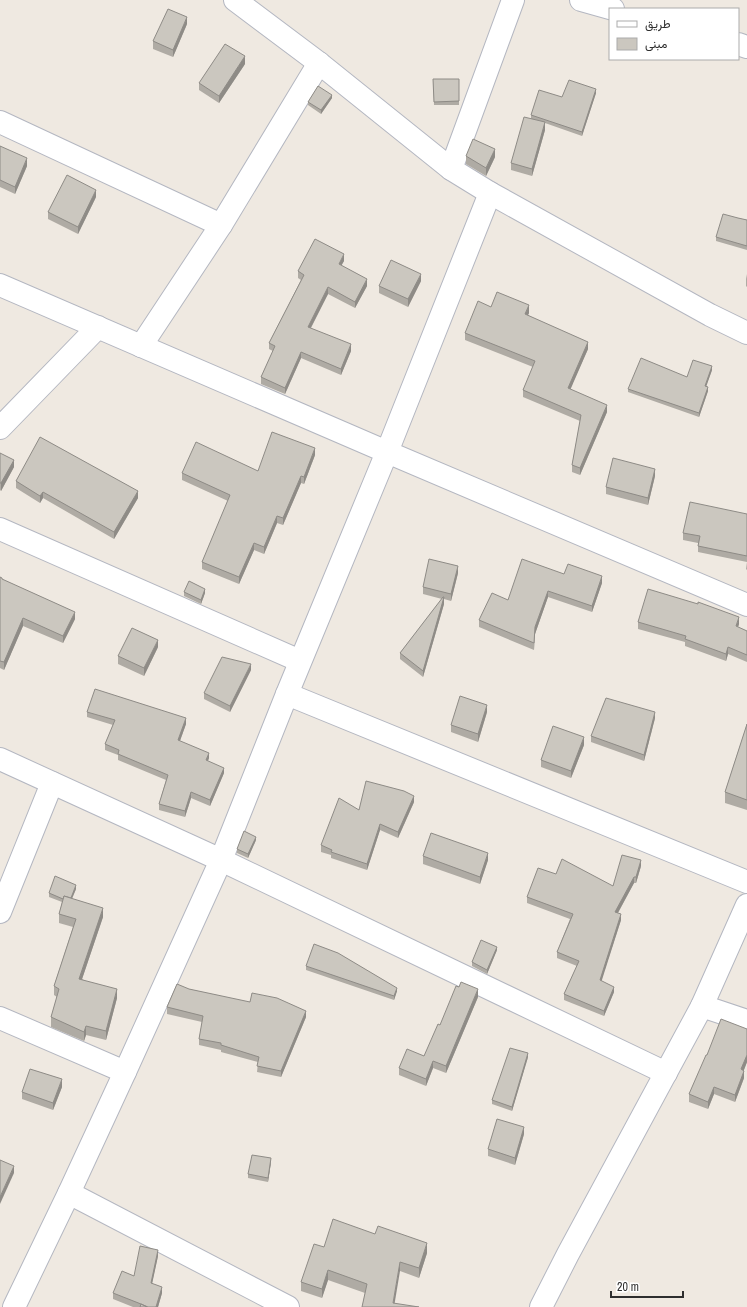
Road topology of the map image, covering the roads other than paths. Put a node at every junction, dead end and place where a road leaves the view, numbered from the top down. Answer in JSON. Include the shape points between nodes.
{"nodes":[{"id":1,"x":235,"y":0,"type":"edge"},
{"id":2,"x":513,"y":0,"type":"edge"},
{"id":3,"x":581,"y":0,"type":"edge"},
{"id":4,"x":609,"y":8,"type":"edge"},
{"id":5,"x":319,"y":63,"type":"junction"},
{"id":6,"x":0,"y":122,"type":"edge"},
{"id":7,"x":451,"y":169,"type":"junction"},
{"id":8,"x":490,"y":193,"type":"junction"},
{"id":9,"x":221,"y":225,"type":"junction"},
{"id":10,"x":0,"y":285,"type":"edge"},
{"id":11,"x":98,"y":327,"type":"junction"},
{"id":12,"x":747,"y":333,"type":"edge"},
{"id":13,"x":141,"y":346,"type":"junction"},
{"id":14,"x":0,"y":428,"type":"edge"},
{"id":15,"x":387,"y":452,"type":"junction"},
{"id":16,"x":0,"y":529,"type":"edge"},
{"id":17,"x":747,"y":605,"type":"edge"},
{"id":18,"x":300,"y":660,"type":"junction"},
{"id":19,"x":287,"y":694,"type":"junction"},
{"id":20,"x":0,"y":759,"type":"edge"},
{"id":21,"x":52,"y":784,"type":"junction"},
{"id":22,"x":221,"y":860,"type":"junction"},
{"id":23,"x":747,"y":882,"type":"edge"},
{"id":24,"x":747,"y":905,"type":"edge"},
{"id":25,"x":0,"y":912,"type":"edge"},
{"id":26,"x":702,"y":1006,"type":"junction"},
{"id":27,"x":0,"y":1018,"type":"edge"},
{"id":28,"x":747,"y":1021,"type":"edge"},
{"id":29,"x":125,"y":1072,"type":"junction"},
{"id":30,"x":666,"y":1073,"type":"junction"},
{"id":31,"x":69,"y":1194,"type":"junction"},
{"id":32,"x":14,"y":1307,"type":"edge"},
{"id":33,"x":288,"y":1307,"type":"edge"},
{"id":34,"x":541,"y":1307,"type":"edge"}],
"edges":[{"from":1,"to":5,"type":"street"},
{"from":2,"to":7,"type":"street"},
{"from":3,"to":4,"type":"street"},
{"from":5,"to":7,"type":"street"},
{"from":5,"to":9,"type":"street"},
{"from":6,"to":9,"type":"street"},
{"from":7,"to":8,"type":"street"},
{"from":8,"to":12,"type":"street"},
{"from":8,"to":15,"type":"street"},
{"from":9,"to":13,"type":"street"},
{"from":10,"to":11,"type":"street"},
{"from":11,"to":13,"type":"street"},
{"from":11,"to":14,"type":"street"},
{"from":13,"to":15,"type":"street"},
{"from":15,"to":17,"type":"street"},
{"from":15,"to":18,"type":"street"},
{"from":16,"to":18,"type":"street"},
{"from":18,"to":19,"type":"street"},
{"from":19,"to":22,"type":"street"},
{"from":19,"to":23,"type":"street"},
{"from":20,"to":21,"type":"street"},
{"from":21,"to":22,"type":"street"},
{"from":21,"to":25,"type":"street"},
{"from":22,"to":29,"type":"street"},
{"from":22,"to":30,"type":"street"},
{"from":24,"to":26,"type":"street"},
{"from":26,"to":28,"type":"street"},
{"from":26,"to":30,"type":"street"},
{"from":27,"to":29,"type":"street"},
{"from":29,"to":31,"type":"street"},
{"from":30,"to":34,"type":"street"},
{"from":31,"to":32,"type":"street"},
{"from":31,"to":33,"type":"street"}]}
